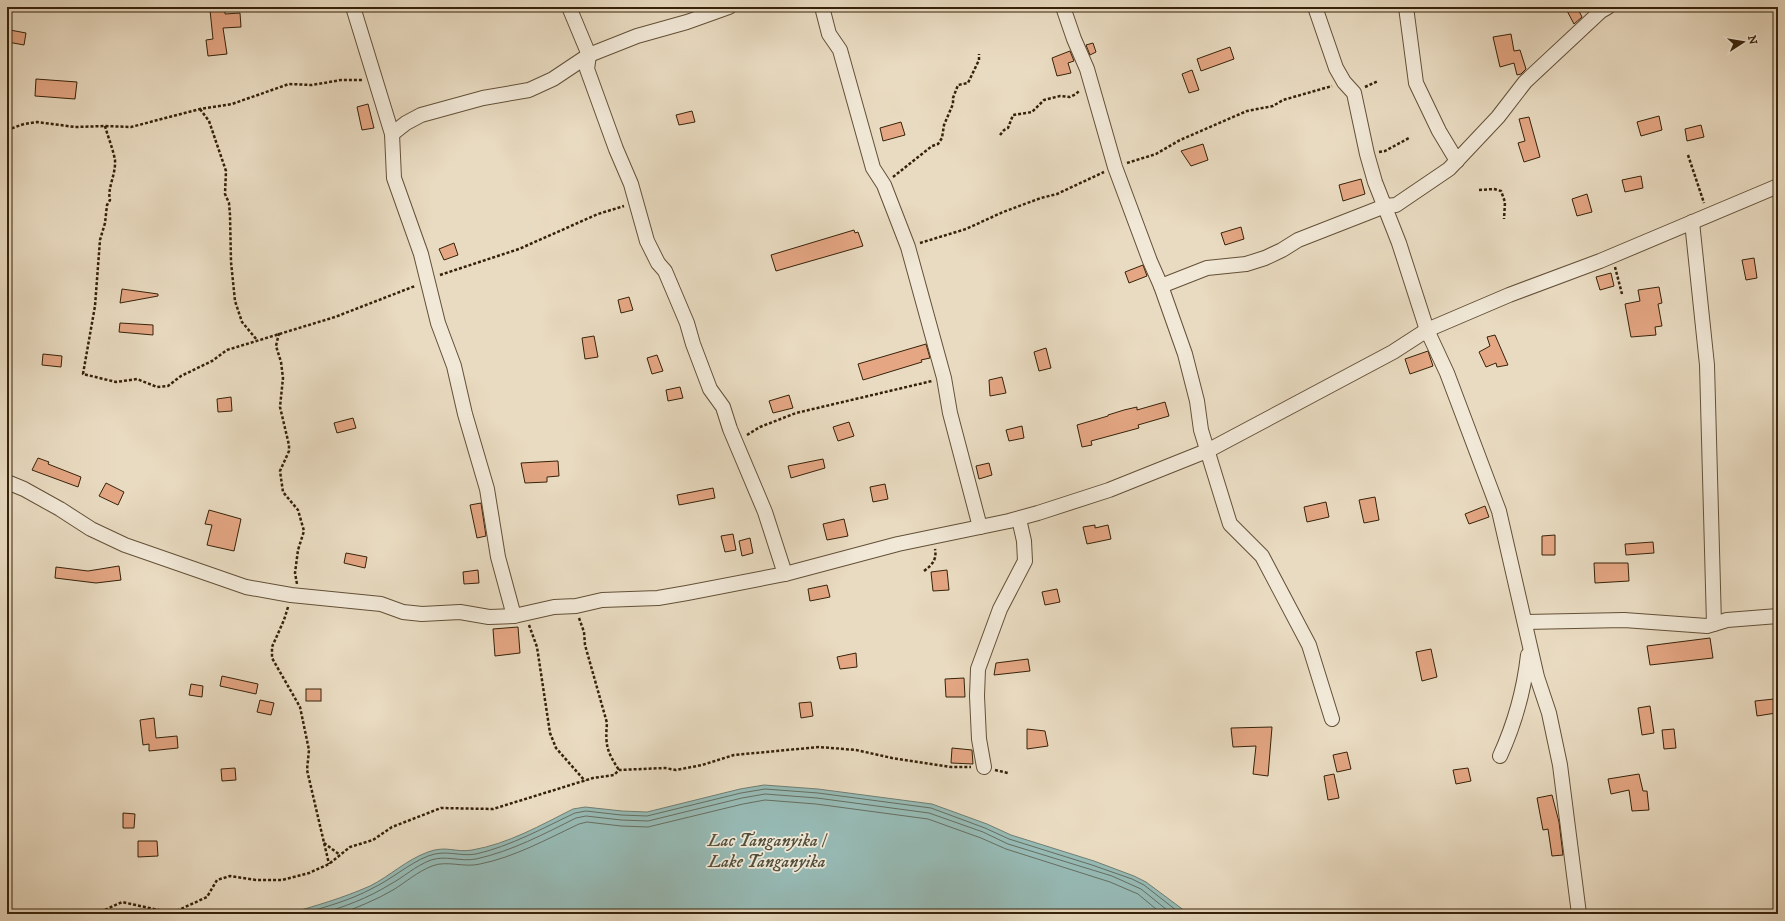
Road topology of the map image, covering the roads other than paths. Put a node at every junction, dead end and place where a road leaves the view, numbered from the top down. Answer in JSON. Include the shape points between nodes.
{"nodes":[{"id":1,"x":353,"y":7,"type":"edge"},
{"id":2,"x":569,"y":7,"type":"edge"},
{"id":3,"x":729,"y":7,"type":"edge"},
{"id":4,"x":822,"y":7,"type":"edge"},
{"id":5,"x":1063,"y":7,"type":"edge"},
{"id":6,"x":1315,"y":7,"type":"edge"},
{"id":7,"x":1406,"y":7,"type":"edge"},
{"id":8,"x":1608,"y":7,"type":"edge"},
{"id":9,"x":589,"y":54,"type":"junction"},
{"id":10,"x":392,"y":134,"type":"junction"},
{"id":11,"x":1457,"y":161,"type":"junction"},
{"id":12,"x":1778,"y":186,"type":"edge"},
{"id":13,"x":1384,"y":206,"type":"junction"},
{"id":14,"x":1692,"y":222,"type":"junction"},
{"id":15,"x":1161,"y":286,"type":"junction"},
{"id":16,"x":1427,"y":330,"type":"junction"},
{"id":17,"x":1209,"y":450,"type":"junction"},
{"id":18,"x":7,"y":482,"type":"edge"},
{"id":19,"x":1019,"y":518,"type":"junction"},
{"id":20,"x":980,"y":527,"type":"junction"},
{"id":21,"x":785,"y":574,"type":"junction"},
{"id":22,"x":519,"y":615,"type":"junction"},
{"id":23,"x":1778,"y":616,"type":"edge"},
{"id":24,"x":1525,"y":622,"type":"junction"},
{"id":25,"x":1714,"y":624,"type":"junction"},
{"id":26,"x":1529,"y":644,"type":"junction"},
{"id":27,"x":1332,"y":719,"type":"dead end"},
{"id":28,"x":1500,"y":756,"type":"dead end"},
{"id":29,"x":984,"y":766,"type":"road end"},
{"id":30,"x":1579,"y":914,"type":"edge"}],
"edges":[{"from":1,"to":10,"type":"street"},
{"from":2,"to":9,"type":"street"},
{"from":3,"to":9,"type":"street"},
{"from":4,"to":20,"type":"street","via":[[829,34],[840,50],[873,168],[884,185],[908,247],[944,378],[950,413]]},
{"from":5,"to":15,"type":"street","via":[[1087,69],[1115,167]]},
{"from":6,"to":13,"type":"street","via":[[1336,68],[1354,92],[1367,154]]},
{"from":7,"to":11,"type":"street","via":[[1416,83],[1439,132]]},
{"from":8,"to":11,"type":"street","via":[[1525,82],[1498,117]]},
{"from":9,"to":10,"type":"street","via":[[540,86],[483,98],[421,116]]},
{"from":9,"to":21,"type":"street","via":[[587,69],[631,184],[647,241],[665,271],[687,323],[710,389],[723,407],[765,512]]},
{"from":10,"to":22,"type":"street","via":[[394,178],[421,254],[438,323],[454,366],[487,489],[498,557]]},
{"from":11,"to":13,"type":"street","via":[[1449,170],[1396,205]]},
{"from":12,"to":14,"type":"street"},
{"from":13,"to":15,"type":"street","via":[[1298,240],[1265,258],[1246,264],[1206,268]]},
{"from":13,"to":16,"type":"street","via":[[1399,243]]},
{"from":14,"to":16,"type":"street"},
{"from":14,"to":25,"type":"street","via":[[1707,366]]},
{"from":15,"to":17,"type":"street","via":[[1185,354],[1197,401],[1201,430]]},
{"from":16,"to":17,"type":"street","via":[[1393,352]]},
{"from":16,"to":24,"type":"street","via":[[1447,373],[1500,511]]},
{"from":17,"to":19,"type":"street","via":[[1109,490]]},
{"from":17,"to":27,"type":"street","via":[[1230,524],[1262,556],[1309,646]]},
{"from":18,"to":22,"type":"street","via":[[125,545],[246,587],[381,604],[403,612],[422,614],[460,612],[489,617]]},
{"from":19,"to":20,"type":"street"},
{"from":19,"to":29,"type":"street","via":[[1025,561],[1000,609],[978,669],[977,703]]},
{"from":20,"to":21,"type":"street","via":[[898,544]]},
{"from":21,"to":22,"type":"street","via":[[658,598],[602,600]]},
{"from":23,"to":25,"type":"street","via":[[1727,620]]},
{"from":24,"to":25,"type":"street","via":[[1624,620],[1707,626]]},
{"from":24,"to":26,"type":"street"},
{"from":26,"to":28,"type":"street","via":[[1524,687],[1511,731]]},
{"from":26,"to":30,"type":"street","via":[[1549,713],[1560,765]]}]}
